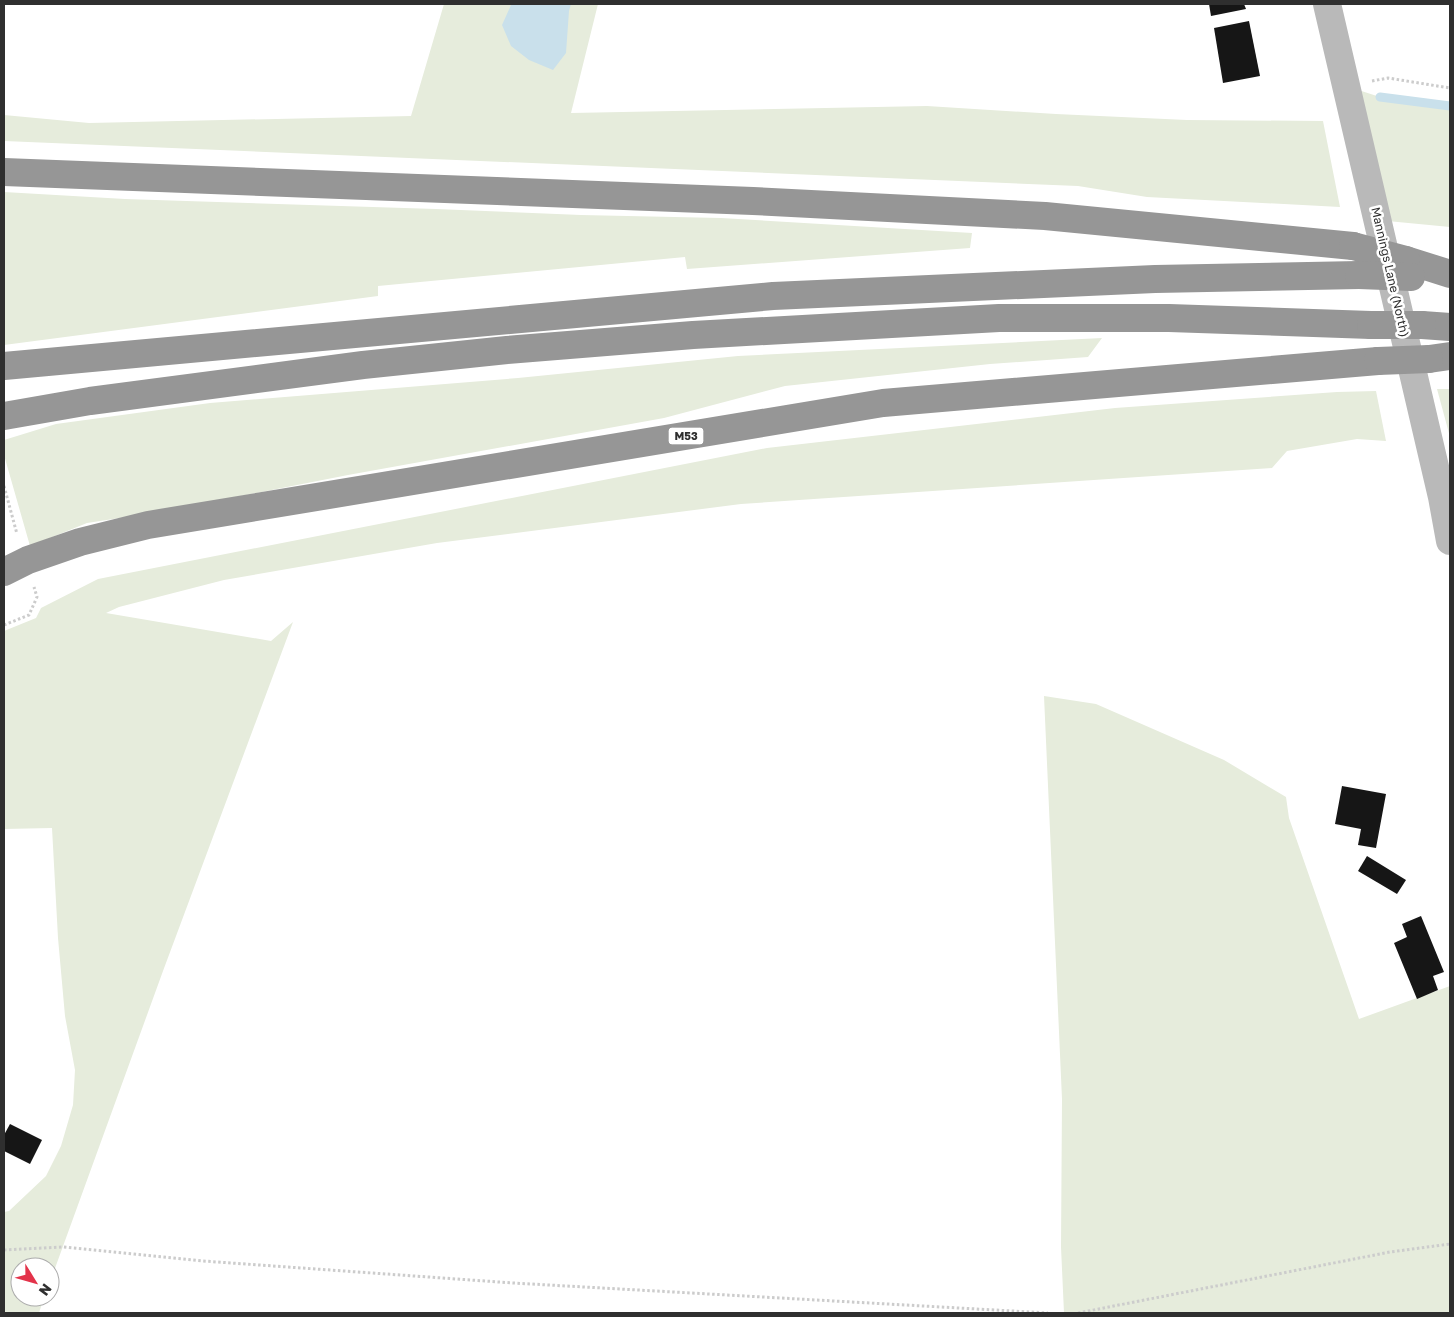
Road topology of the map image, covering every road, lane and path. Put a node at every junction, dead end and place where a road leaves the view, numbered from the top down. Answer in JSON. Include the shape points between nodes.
{"nodes":[{"id":1,"x":1327,"y":4,"type":"edge"},
{"id":2,"x":1346,"y":86,"type":"junction"},
{"id":3,"x":1450,"y":88,"type":"edge"},
{"id":4,"x":4,"y":172,"type":"edge"},
{"id":5,"x":1409,"y":268,"type":"junction"},
{"id":6,"x":1450,"y":274,"type":"edge"},
{"id":7,"x":1450,"y":278,"type":"edge"},
{"id":8,"x":1450,"y":327,"type":"edge"},
{"id":9,"x":1440,"y":358,"type":"edge"},
{"id":10,"x":4,"y":366,"type":"edge"},
{"id":11,"x":6,"y":416,"type":"edge"},
{"id":12,"x":4,"y":486,"type":"edge"},
{"id":13,"x":1450,"y":541,"type":"edge"},
{"id":14,"x":20,"y":543,"type":"dead end"},
{"id":15,"x":4,"y":572,"type":"edge"},
{"id":16,"x":37,"y":597,"type":"dead end"},
{"id":17,"x":4,"y":625,"type":"edge"},
{"id":18,"x":1450,"y":1244,"type":"edge"},
{"id":19,"x":4,"y":1250,"type":"edge"},
{"id":20,"x":1048,"y":1313,"type":"edge"},
{"id":21,"x":1078,"y":1313,"type":"edge"}],
"edges":[{"from":1,"to":2,"type":"street","name":"Mannings Lane (North)"},
{"from":2,"to":3,"type":"path","via":[[1388,78]]},
{"from":2,"to":13,"type":"street","name":"Mannings Lane (North)"},
{"from":4,"to":5,"type":"highway","bridge":true,"via":[[753,201],[1045,216],[1353,246]]},
{"from":5,"to":6,"type":"highway"},
{"from":5,"to":7,"type":"highway"},
{"from":5,"to":10,"type":"highway","bridge":true,"via":[[1359,275],[1156,279],[773,296]]},
{"from":8,"to":11,"type":"highway","bridge":true,"via":[[1170,318],[999,318],[693,335],[363,365],[90,401]]},
{"from":9,"to":15,"type":"highway","number":"M53","bridge":true,"via":[[883,403],[148,526],[80,542]]},
{"from":12,"to":14,"type":"path"},
{"from":16,"to":17,"type":"path","via":[[29,615]]},
{"from":18,"to":21,"type":"path","via":[[1390,1252]]},
{"from":19,"to":20,"type":"path","via":[[63,1248],[504,1282]]}]}
